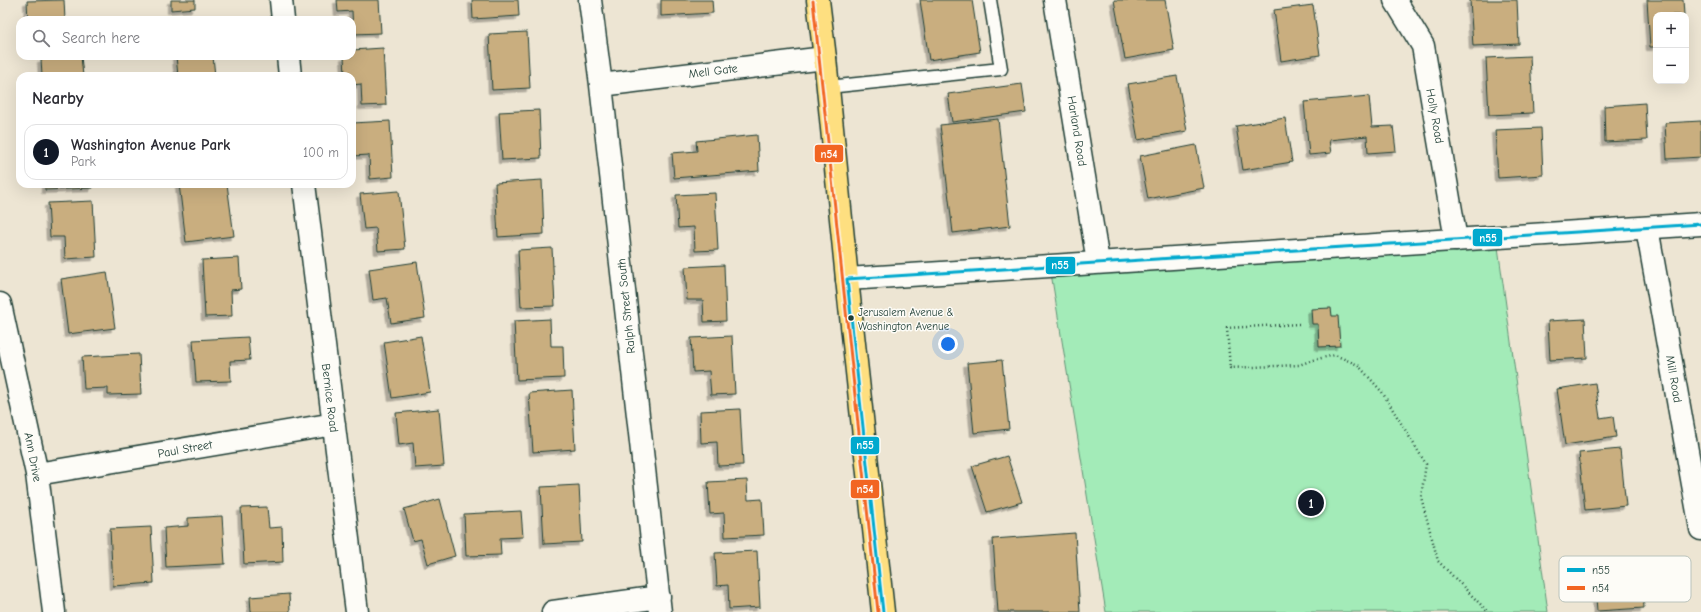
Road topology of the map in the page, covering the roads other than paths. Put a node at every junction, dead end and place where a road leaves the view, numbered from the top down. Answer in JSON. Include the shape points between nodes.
{"nodes":[{"id":1,"x":281,"y":0,"type":"edge"},
{"id":2,"x":590,"y":0,"type":"edge"},
{"id":3,"x":818,"y":0,"type":"edge"},
{"id":4,"x":990,"y":0,"type":"edge"},
{"id":5,"x":1055,"y":0,"type":"edge"},
{"id":6,"x":1395,"y":0,"type":"edge"},
{"id":7,"x":283,"y":16,"type":"edge"},
{"id":8,"x":825,"y":58,"type":"junction"},
{"id":9,"x":288,"y":60,"type":"edge"},
{"id":10,"x":290,"y":72,"type":"edge"},
{"id":11,"x":602,"y":85,"type":"junction"},
{"id":12,"x":828,"y":87,"type":"junction"},
{"id":13,"x":304,"y":188,"type":"edge"},
{"id":14,"x":1701,"y":224,"type":"edge"},
{"id":15,"x":1647,"y":228,"type":"junction"},
{"id":16,"x":1456,"y":240,"type":"junction"},
{"id":17,"x":1098,"y":262,"type":"junction"},
{"id":18,"x":847,"y":279,"type":"junction"},
{"id":19,"x":0,"y":304,"type":"edge"},
{"id":20,"x":334,"y":424,"type":"junction"},
{"id":21,"x":37,"y":474,"type":"junction"},
{"id":22,"x":1701,"y":530,"type":"edge"},
{"id":23,"x":659,"y":604,"type":"edge"},
{"id":24,"x":54,"y":612,"type":"edge"},
{"id":25,"x":357,"y":612,"type":"edge"},
{"id":26,"x":553,"y":612,"type":"edge"},
{"id":27,"x":883,"y":612,"type":"edge"}],
"edges":[{"from":1,"to":7,"type":"street"},
{"from":2,"to":11,"type":"street","name":"Ralph Street South"},
{"from":3,"to":8,"type":"main road"},
{"from":4,"to":12,"type":"lane","via":[[1001,68]]},
{"from":5,"to":17,"type":"street","name":"Harland Road"},
{"from":6,"to":16,"type":"street","name":"Holly Road","via":[[1423,46]]},
{"from":8,"to":11,"type":"street","name":"Mell Gate"},
{"from":8,"to":12,"type":"main road"},
{"from":9,"to":10,"type":"street"},
{"from":11,"to":23,"type":"street","name":"Ralph Street South"},
{"from":12,"to":18,"type":"main road"},
{"from":13,"to":20,"type":"street","name":"Bernice Road"},
{"from":14,"to":15,"type":"street"},
{"from":15,"to":16,"type":"street"},
{"from":15,"to":22,"type":"street","name":"Mill Road"},
{"from":16,"to":17,"type":"street"},
{"from":17,"to":18,"type":"street"},
{"from":18,"to":27,"type":"main road"},
{"from":19,"to":21,"type":"street","name":"Ann Drive"},
{"from":20,"to":21,"type":"street","name":"Paul Street"},
{"from":20,"to":25,"type":"street","name":"Bernice Road"},
{"from":21,"to":24,"type":"street","name":"Ann Drive"},
{"from":23,"to":26,"type":"street"}]}
